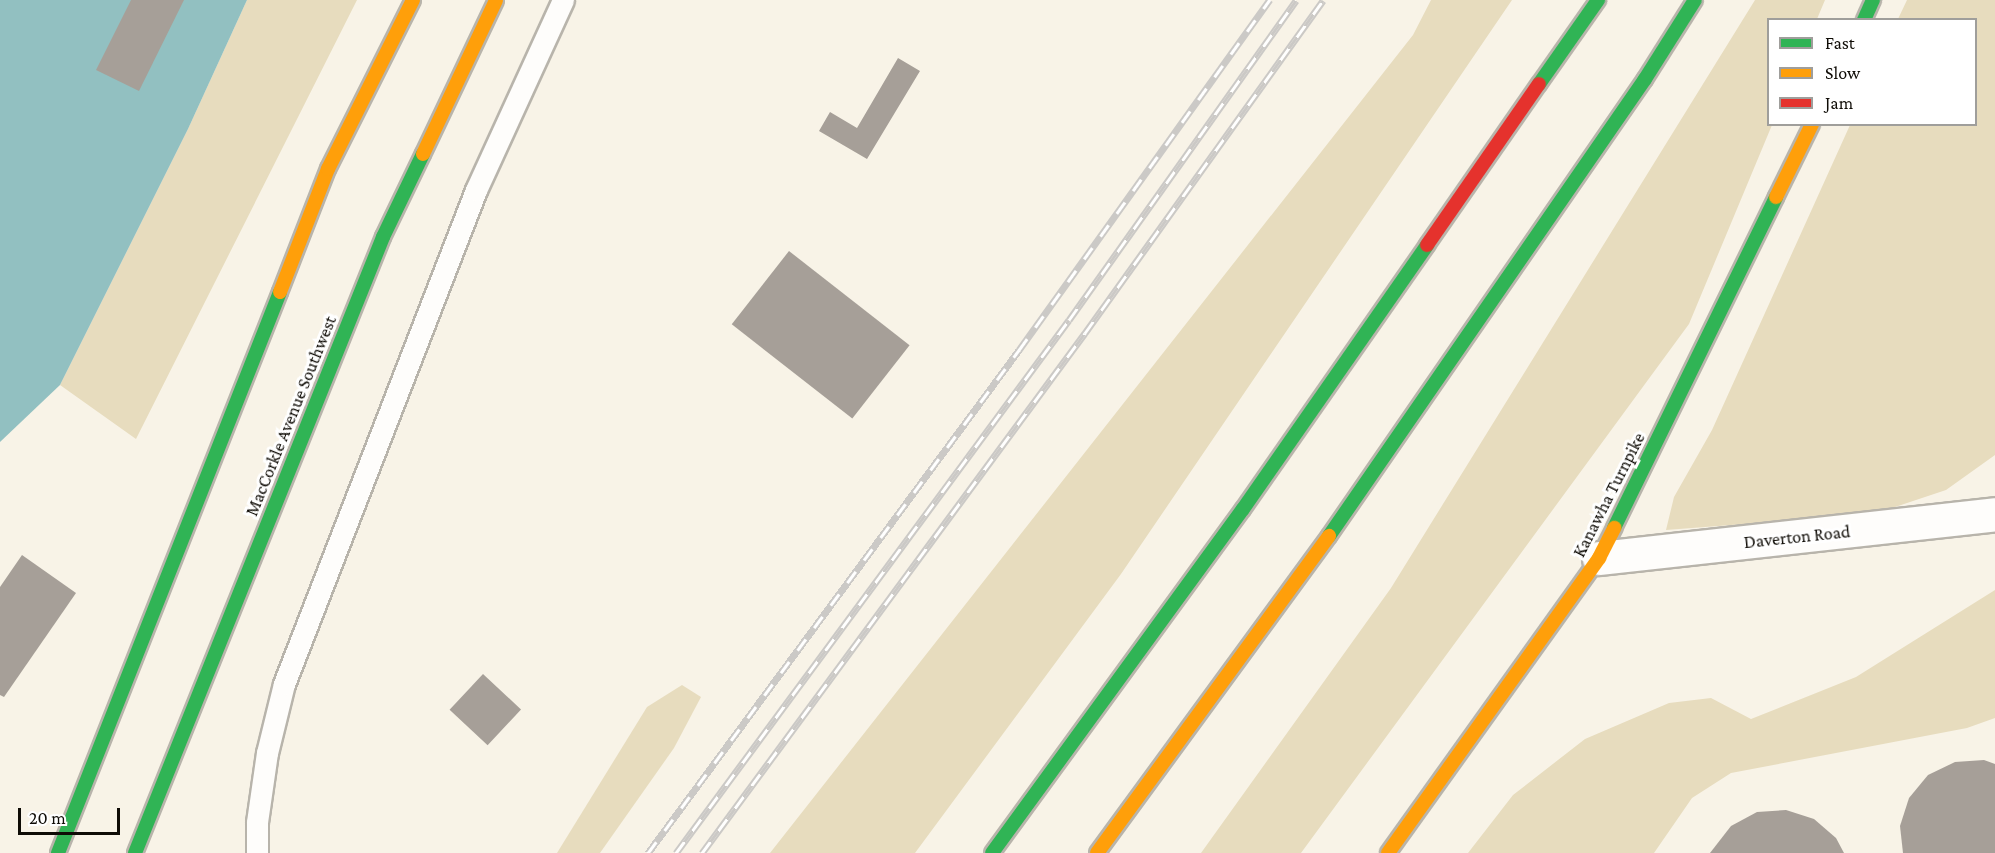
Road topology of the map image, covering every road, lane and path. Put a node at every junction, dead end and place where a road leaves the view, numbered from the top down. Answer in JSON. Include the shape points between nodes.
{"nodes":[{"id":1,"x":413,"y":0,"type":"edge"},
{"id":2,"x":496,"y":0,"type":"edge"},
{"id":3,"x":563,"y":0,"type":"edge"},
{"id":4,"x":1598,"y":0,"type":"edge"},
{"id":5,"x":1695,"y":0,"type":"edge"},
{"id":6,"x":1873,"y":0,"type":"edge"},
{"id":7,"x":1865,"y":18,"type":"edge"},
{"id":8,"x":1811,"y":126,"type":"edge"},
{"id":9,"x":1995,"y":514,"type":"edge"},
{"id":10,"x":1599,"y":558,"type":"junction"},
{"id":11,"x":58,"y":853,"type":"edge"},
{"id":12,"x":135,"y":853,"type":"edge"},
{"id":13,"x":257,"y":853,"type":"edge"},
{"id":14,"x":992,"y":853,"type":"edge"},
{"id":15,"x":1097,"y":853,"type":"edge"},
{"id":16,"x":1388,"y":853,"type":"edge"}],
"edges":[{"from":1,"to":11,"type":"main road","via":[[328,169]]},
{"from":2,"to":12,"type":"main road","name":"MacCorkle Avenue Southwest","via":[[383,237]]},
{"from":3,"to":13,"type":"lane","via":[[476,190],[284,684],[267,753],[256,822]]},
{"from":4,"to":14,"type":"main road","via":[[1243,509]]},
{"from":5,"to":15,"type":"main road","via":[[1645,79],[1326,540]]},
{"from":6,"to":7,"type":"main road"},
{"from":8,"to":10,"type":"main road","name":"Kanawha Turnpike"},
{"from":9,"to":10,"type":"street","name":"Daverton Road"},
{"from":10,"to":16,"type":"main road","name":"Kanawha Turnpike"}]}
